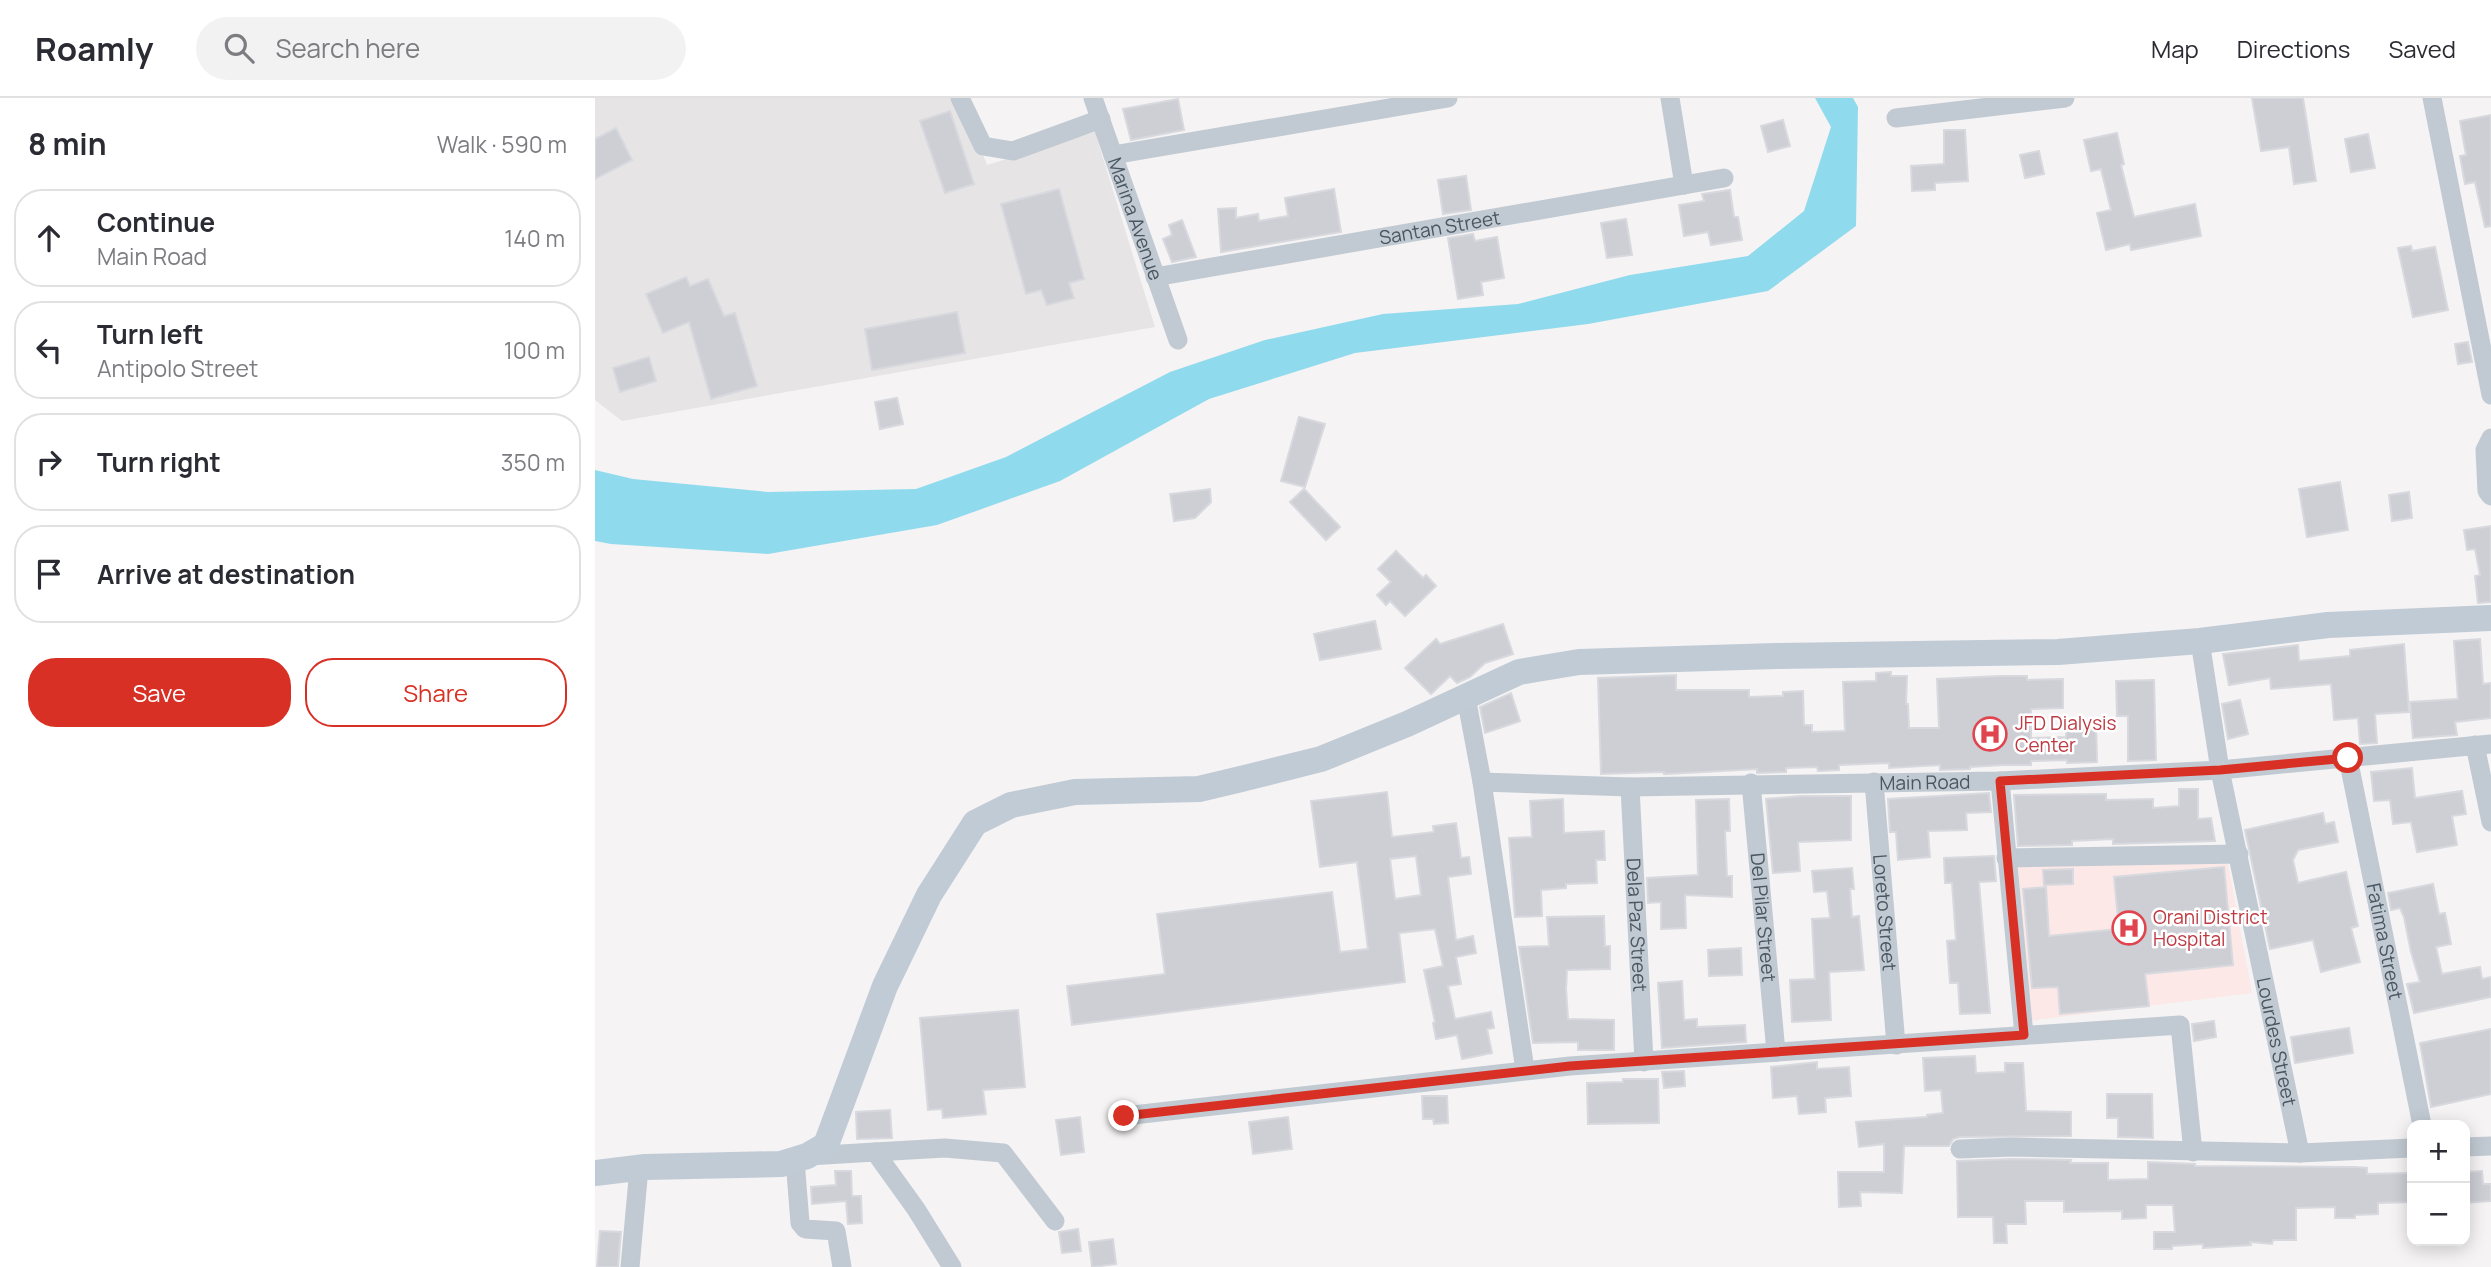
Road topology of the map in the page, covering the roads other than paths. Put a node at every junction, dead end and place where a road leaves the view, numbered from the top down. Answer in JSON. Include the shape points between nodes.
{"nodes":[{"id":1,"x":960,"y":98,"type":"edge"},
{"id":2,"x":1093,"y":98,"type":"edge"},
{"id":3,"x":1448,"y":98,"type":"edge"},
{"id":4,"x":1670,"y":98,"type":"edge"},
{"id":5,"x":2065,"y":98,"type":"edge"},
{"id":6,"x":2432,"y":98,"type":"edge"},
{"id":7,"x":1896,"y":118,"type":"dead end"},
{"id":8,"x":1101,"y":119,"type":"junction"},
{"id":9,"x":1113,"y":155,"type":"junction"},
{"id":10,"x":1724,"y":178,"type":"dead end"},
{"id":11,"x":1684,"y":185,"type":"junction"},
{"id":12,"x":1155,"y":277,"type":"junction"},
{"id":13,"x":1178,"y":340,"type":"dead end"},
{"id":14,"x":2491,"y":395,"type":"edge"},
{"id":15,"x":2491,"y":438,"type":"edge"},
{"id":16,"x":2491,"y":495,"type":"edge"},
{"id":17,"x":2491,"y":618,"type":"edge"},
{"id":18,"x":2200,"y":641,"type":"junction"},
{"id":19,"x":1466,"y":697,"type":"junction"},
{"id":20,"x":2483,"y":744,"type":"edge"},
{"id":21,"x":2348,"y":758,"type":"junction"},
{"id":22,"x":2220,"y":770,"type":"junction"},
{"id":23,"x":2000,"y":781,"type":"junction"},
{"id":24,"x":1482,"y":782,"type":"junction"},
{"id":25,"x":1874,"y":782,"type":"junction"},
{"id":26,"x":1751,"y":783,"type":"junction"},
{"id":27,"x":1630,"y":787,"type":"junction"},
{"id":28,"x":2491,"y":822,"type":"edge"},
{"id":29,"x":2239,"y":854,"type":"junction"},
{"id":30,"x":2006,"y":858,"type":"junction"},
{"id":31,"x":2024,"y":1035,"type":"junction"},
{"id":32,"x":1896,"y":1045,"type":"junction"},
{"id":33,"x":1776,"y":1052,"type":"junction"},
{"id":34,"x":1644,"y":1062,"type":"junction"},
{"id":35,"x":1525,"y":1070,"type":"junction"},
{"id":36,"x":1124,"y":1116,"type":"dead end"},
{"id":37,"x":2421,"y":1120,"type":"edge"},
{"id":38,"x":2491,"y":1146,"type":"edge"},
{"id":39,"x":2470,"y":1147,"type":"edge"},
{"id":40,"x":2407,"y":1148,"type":"edge"},
{"id":41,"x":1960,"y":1149,"type":"dead end"},
{"id":42,"x":875,"y":1152,"type":"junction"},
{"id":43,"x":2193,"y":1152,"type":"junction"},
{"id":44,"x":2300,"y":1153,"type":"junction"},
{"id":45,"x":801,"y":1158,"type":"junction"},
{"id":46,"x":639,"y":1168,"type":"junction"},
{"id":47,"x":595,"y":1173,"type":"edge"},
{"id":48,"x":1055,"y":1221,"type":"dead end"},
{"id":49,"x":630,"y":1267,"type":"edge"},
{"id":50,"x":842,"y":1267,"type":"edge"},
{"id":51,"x":951,"y":1267,"type":"edge"}],
"edges":[{"from":1,"to":8,"type":"street","via":[[983,146],[1013,151]]},
{"from":2,"to":8,"type":"street","name":"Marina Avenue"},
{"from":3,"to":9,"type":"street"},
{"from":4,"to":11,"type":"street"},
{"from":5,"to":7,"type":"street"},
{"from":6,"to":14,"type":"street"},
{"from":8,"to":9,"type":"street","name":"Marina Avenue"},
{"from":9,"to":12,"type":"street","name":"Marina Avenue"},
{"from":10,"to":11,"type":"street","name":"Santan Street"},
{"from":11,"to":12,"type":"street","name":"Santan Street"},
{"from":12,"to":13,"type":"street","name":"Marina Avenue"},
{"from":15,"to":16,"type":"street","via":[[2485,450]]},
{"from":17,"to":18,"type":"street","via":[[2328,625]]},
{"from":18,"to":19,"type":"street","via":[[2058,652],[1579,662],[1519,672]]},
{"from":18,"to":22,"type":"street","name":"Lourdes Street"},
{"from":19,"to":24,"type":"street"},
{"from":19,"to":45,"type":"street","via":[[1321,759],[1199,789],[1075,792],[1011,805],[975,823],[929,895],[885,986],[826,1145]]},
{"from":20,"to":21,"type":"street","name":"Main Road"},
{"from":20,"to":28,"type":"street"},
{"from":21,"to":22,"type":"street","name":"Main Road"},
{"from":21,"to":37,"type":"street","name":"Fatima Street"},
{"from":22,"to":23,"type":"street","name":"Main Road"},
{"from":22,"to":29,"type":"street","name":"Lourdes Street"},
{"from":23,"to":25,"type":"street","name":"Main Road"},
{"from":23,"to":30,"type":"street"},
{"from":24,"to":27,"type":"street","name":"Main Road"},
{"from":24,"to":35,"type":"street"},
{"from":25,"to":26,"type":"street","name":"Main Road"},
{"from":25,"to":32,"type":"street","name":"Loreto Street"},
{"from":26,"to":27,"type":"street","name":"Main Road"},
{"from":26,"to":33,"type":"street","name":"Del Pilar Street"},
{"from":27,"to":34,"type":"street","name":"Dela Paz Street"},
{"from":29,"to":30,"type":"street"},
{"from":29,"to":44,"type":"street","name":"Lourdes Street"},
{"from":30,"to":31,"type":"street"},
{"from":31,"to":32,"type":"street"},
{"from":31,"to":43,"type":"street","via":[[2180,1025]]},
{"from":32,"to":33,"type":"street"},
{"from":33,"to":34,"type":"street"},
{"from":34,"to":35,"type":"street"},
{"from":35,"to":36,"type":"street"},
{"from":38,"to":39,"type":"street"},
{"from":40,"to":44,"type":"street"},
{"from":41,"to":43,"type":"street"},
{"from":42,"to":45,"type":"street"},
{"from":42,"to":48,"type":"street","via":[[945,1148],[1003,1153]]},
{"from":42,"to":51,"type":"street"},
{"from":43,"to":44,"type":"street"},
{"from":45,"to":46,"type":"street","via":[[782,1164]]},
{"from":45,"to":50,"type":"street","via":[[800,1223],[805,1229],[837,1231]]},
{"from":46,"to":47,"type":"street"},
{"from":46,"to":49,"type":"street"}]}
